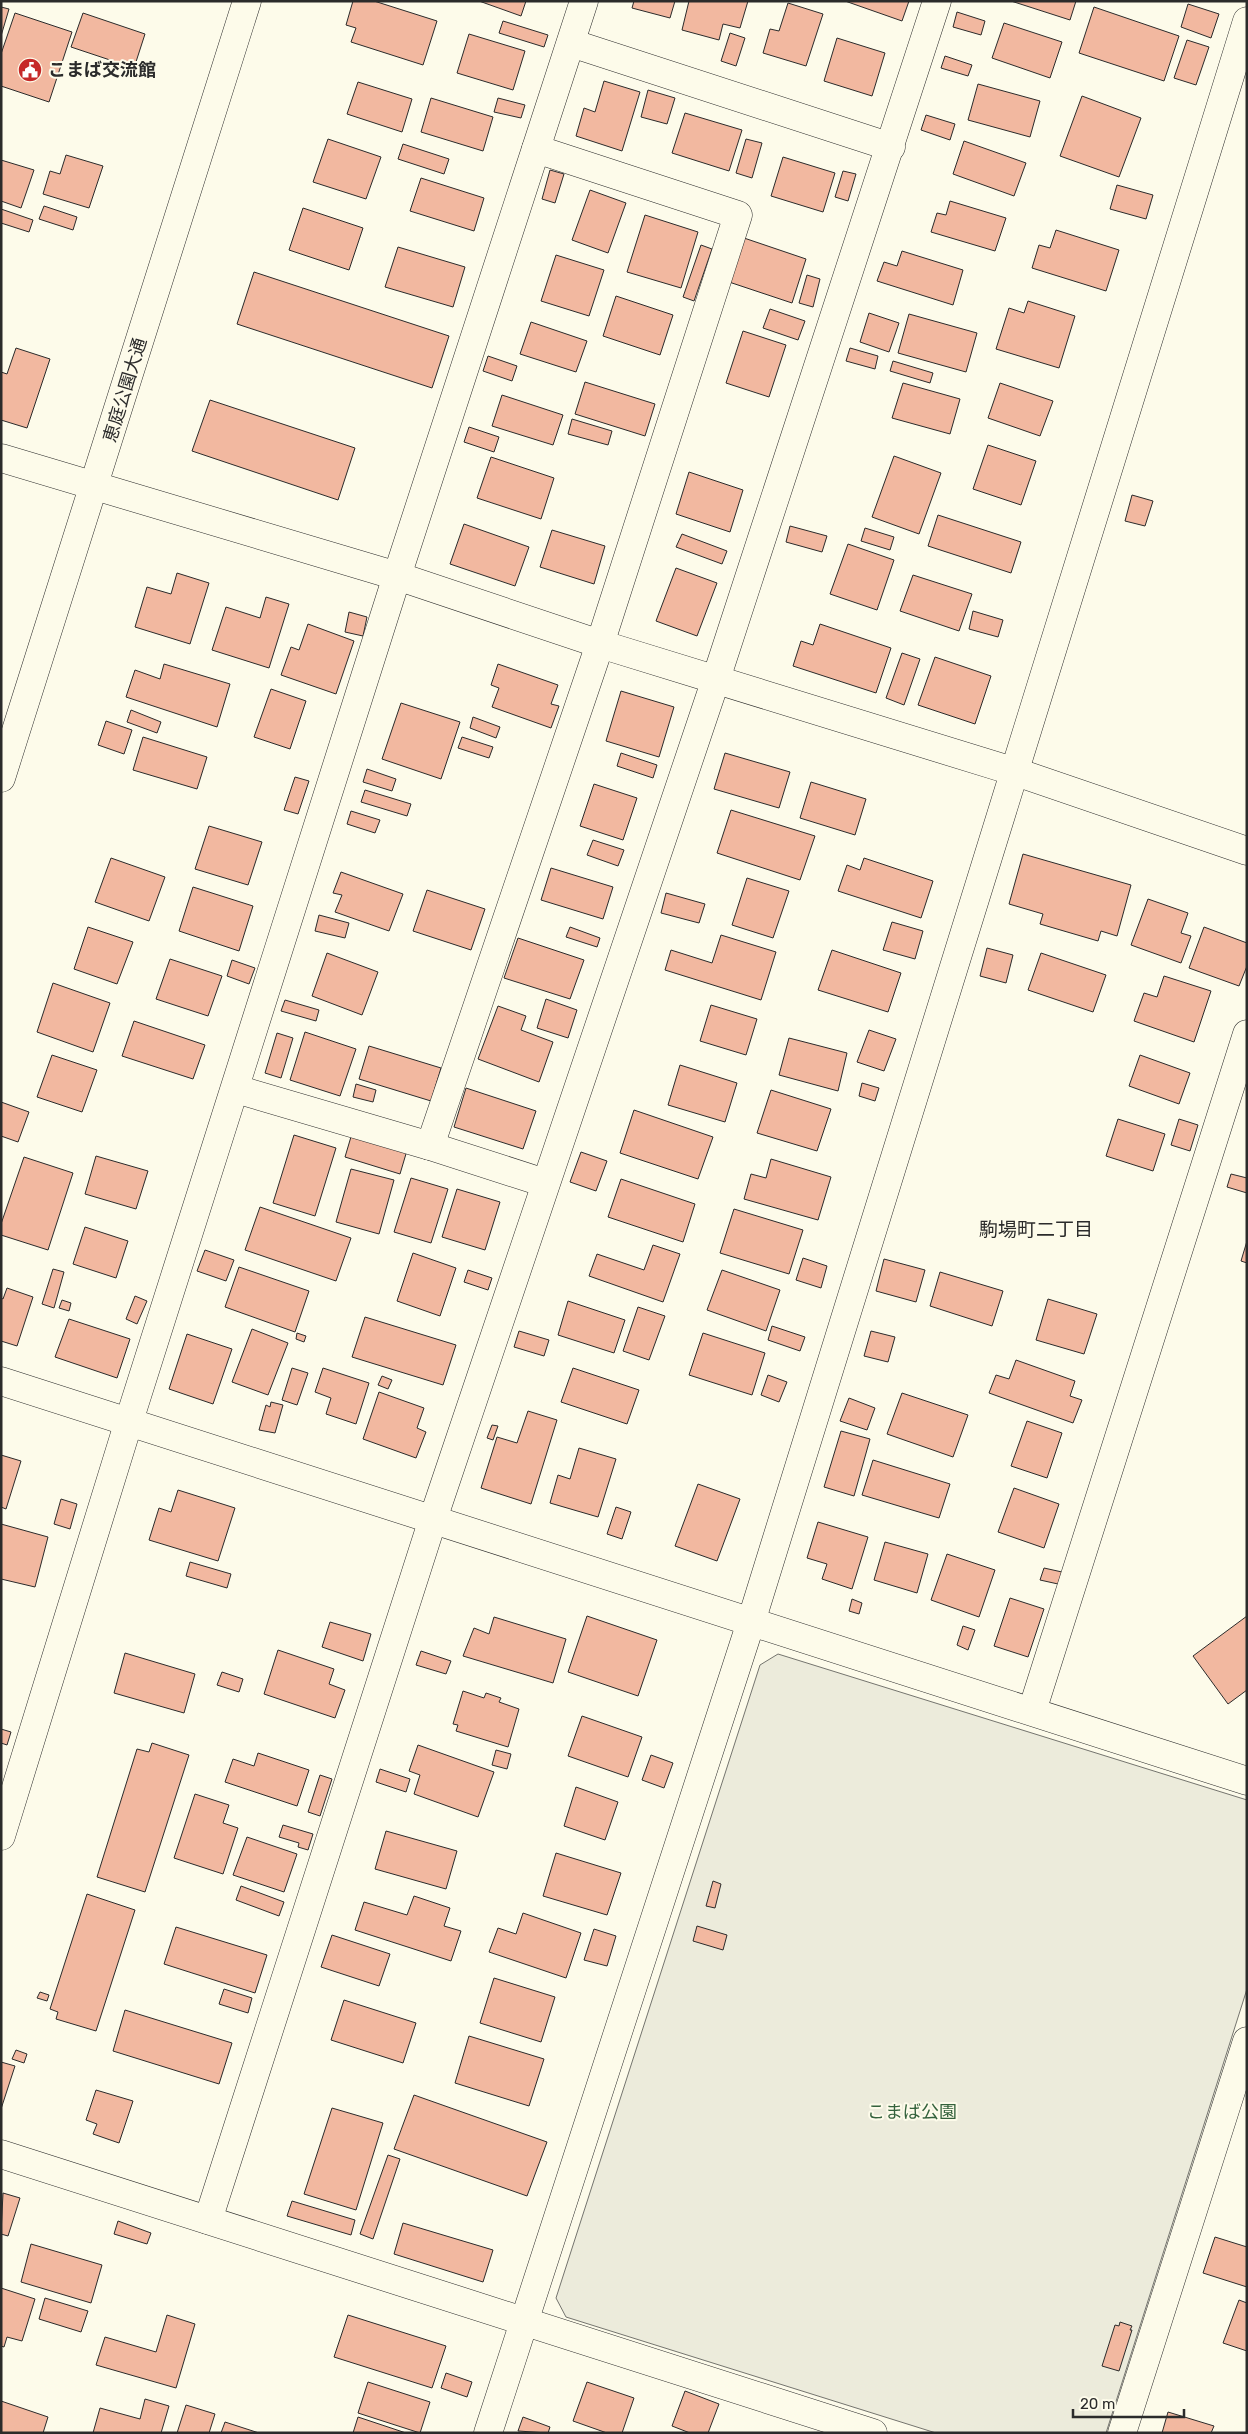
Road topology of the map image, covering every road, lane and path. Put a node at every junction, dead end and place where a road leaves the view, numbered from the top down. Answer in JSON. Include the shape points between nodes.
{"nodes":[{"id":1,"x":247,"y":1,"type":"edge"},
{"id":2,"x":584,"y":1,"type":"edge"},
{"id":3,"x":937,"y":1,"type":"edge"},
{"id":4,"x":1247,"y":21,"type":"edge"},
{"id":5,"x":571,"y":43,"type":"junction"},
{"id":6,"x":891,"y":146,"type":"junction"},
{"id":7,"x":536,"y":149,"type":"junction"},
{"id":8,"x":1,"y":458,"type":"edge"},
{"id":9,"x":95,"y":487,"type":"junction"},
{"id":10,"x":397,"y":576,"type":"junction"},
{"id":11,"x":600,"y":644,"type":"junction"},
{"id":12,"x":716,"y":679,"type":"junction"},
{"id":13,"x":1016,"y":772,"type":"junction"},
{"id":14,"x":1,"y":778,"type":"edge"},
{"id":15,"x":1247,"y":851,"type":"edge"},
{"id":16,"x":1247,"y":1034,"type":"edge"},
{"id":17,"x":236,"y":1089,"type":"junction"},
{"id":18,"x":430,"y":1146,"type":"junction"},
{"id":19,"x":545,"y":1183,"type":"junction"},
{"id":20,"x":1,"y":1381,"type":"edge"},
{"id":21,"x":128,"y":1421,"type":"junction"},
{"id":22,"x":433,"y":1519,"type":"junction"},
{"id":23,"x":751,"y":1622,"type":"junction"},
{"id":24,"x":1032,"y":1711,"type":"junction"},
{"id":25,"x":1247,"y":1782,"type":"edge"},
{"id":26,"x":1,"y":1836,"type":"edge"},
{"id":27,"x":1247,"y":2041,"type":"edge"},
{"id":28,"x":1,"y":2154,"type":"edge"},
{"id":29,"x":208,"y":2220,"type":"junction"},
{"id":30,"x":523,"y":2320,"type":"junction"},
{"id":31,"x":488,"y":2433,"type":"edge"},
{"id":32,"x":873,"y":2433,"type":"edge"},
{"id":33,"x":1122,"y":2433,"type":"edge"}],
"edges":[{"from":1,"to":9,"type":"street","name":"恵庭公園大通"},
{"from":2,"to":5,"type":"street"},
{"from":3,"to":6,"type":"street"},
{"from":4,"to":13,"type":"street"},
{"from":5,"to":6,"type":"street"},
{"from":5,"to":7,"type":"street"},
{"from":6,"to":12,"type":"street"},
{"from":7,"to":10,"type":"street"},
{"from":7,"to":11,"type":"street","via":[[738,215]]},
{"from":8,"to":9,"type":"street"},
{"from":9,"to":10,"type":"street"},
{"from":9,"to":14,"type":"street","name":"恵庭公園大通"},
{"from":10,"to":11,"type":"street"},
{"from":10,"to":17,"type":"street"},
{"from":11,"to":12,"type":"street"},
{"from":11,"to":18,"type":"street"},
{"from":12,"to":13,"type":"street"},
{"from":12,"to":19,"type":"street"},
{"from":13,"to":15,"type":"street"},
{"from":13,"to":23,"type":"street"},
{"from":16,"to":24,"type":"street"},
{"from":17,"to":18,"type":"street"},
{"from":17,"to":21,"type":"street"},
{"from":18,"to":19,"type":"street"},
{"from":19,"to":22,"type":"street"},
{"from":20,"to":21,"type":"street"},
{"from":21,"to":22,"type":"street"},
{"from":21,"to":26,"type":"street"},
{"from":22,"to":23,"type":"street"},
{"from":22,"to":29,"type":"street"},
{"from":23,"to":24,"type":"street"},
{"from":23,"to":30,"type":"street"},
{"from":24,"to":25,"type":"street"},
{"from":27,"to":33,"type":"street"},
{"from":28,"to":29,"type":"street"},
{"from":29,"to":30,"type":"street"},
{"from":30,"to":31,"type":"street"},
{"from":30,"to":32,"type":"street"}]}
